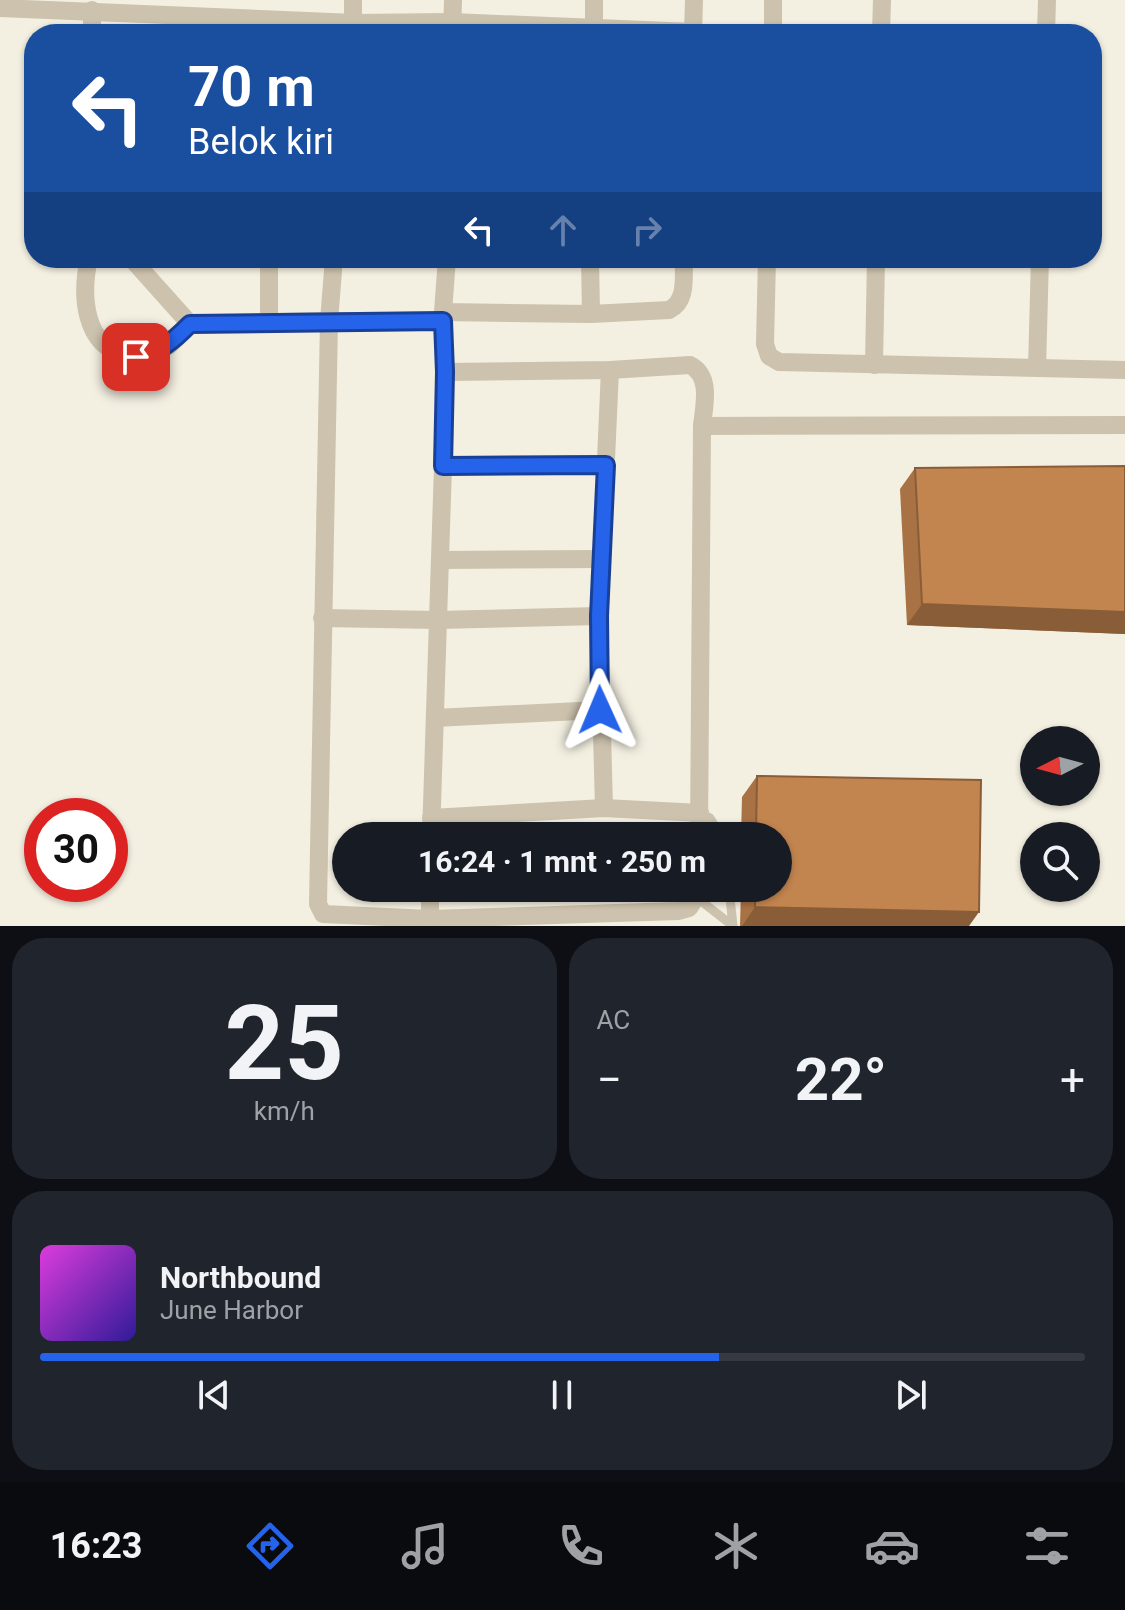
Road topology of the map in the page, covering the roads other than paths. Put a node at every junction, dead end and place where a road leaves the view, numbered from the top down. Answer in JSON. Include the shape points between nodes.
{"nodes":[{"id":1,"x":353,"y":0,"type":"edge"},
{"id":2,"x":453,"y":0,"type":"edge"},
{"id":3,"x":594,"y":0,"type":"edge"},
{"id":4,"x":694,"y":0,"type":"edge"},
{"id":5,"x":773,"y":0,"type":"edge"},
{"id":6,"x":882,"y":0,"type":"edge"},
{"id":7,"x":1047,"y":0,"type":"edge"},
{"id":8,"x":0,"y":8,"type":"edge"},
{"id":9,"x":92,"y":10,"type":"junction"},
{"id":10,"x":92,"y":24,"type":"edge"},
{"id":11,"x":245,"y":24,"type":"edge"},
{"id":12,"x":353,"y":24,"type":"edge"},
{"id":13,"x":452,"y":24,"type":"edge"},
{"id":14,"x":595,"y":24,"type":"edge"},
{"id":15,"x":693,"y":24,"type":"edge"},
{"id":16,"x":773,"y":24,"type":"edge"},
{"id":17,"x":881,"y":24,"type":"edge"},
{"id":18,"x":1046,"y":24,"type":"edge"},
{"id":19,"x":88,"y":268,"type":"edge"},
{"id":20,"x":140,"y":268,"type":"edge"},
{"id":21,"x":269,"y":268,"type":"edge"},
{"id":22,"x":333,"y":268,"type":"edge"},
{"id":23,"x":446,"y":268,"type":"edge"},
{"id":24,"x":590,"y":268,"type":"edge"},
{"id":25,"x":684,"y":268,"type":"edge"},
{"id":26,"x":767,"y":268,"type":"edge"},
{"id":27,"x":876,"y":268,"type":"edge"},
{"id":28,"x":1040,"y":268,"type":"edge"},
{"id":29,"x":591,"y":314,"type":"junction"},
{"id":30,"x":329,"y":321,"type":"junction"},
{"id":31,"x":269,"y":323,"type":"junction"},
{"id":32,"x":190,"y":324,"type":"junction"},
{"id":33,"x":874,"y":365,"type":"junction"},
{"id":34,"x":1037,"y":368,"type":"junction"},
{"id":35,"x":610,"y":370,"type":"junction"},
{"id":36,"x":1125,"y":370,"type":"edge"},
{"id":37,"x":445,"y":372,"type":"junction"},
{"id":38,"x":1125,"y":425,"type":"edge"},
{"id":39,"x":702,"y":426,"type":"junction"},
{"id":40,"x":606,"y":465,"type":"junction"},
{"id":41,"x":443,"y":466,"type":"junction"},
{"id":42,"x":602,"y":559,"type":"junction"},
{"id":43,"x":441,"y":560,"type":"junction"},
{"id":44,"x":599,"y":616,"type":"junction"},
{"id":45,"x":322,"y":618,"type":"junction"},
{"id":46,"x":438,"y":620,"type":"junction"},
{"id":47,"x":600,"y":710,"type":"junction"},
{"id":48,"x":435,"y":718,"type":"junction"},
{"id":49,"x":604,"y":808,"type":"junction"},
{"id":50,"x":700,"y":813,"type":"junction"},
{"id":51,"x":431,"y":822,"type":"edge"},
{"id":52,"x":477,"y":822,"type":"edge"},
{"id":53,"x":700,"y":822,"type":"edge"},
{"id":54,"x":712,"y":822,"type":"edge"},
{"id":55,"x":430,"y":902,"type":"edge"},
{"id":56,"x":692,"y":902,"type":"edge"},
{"id":57,"x":706,"y":902,"type":"edge"},
{"id":58,"x":730,"y":902,"type":"edge"},
{"id":59,"x":430,"y":919,"type":"junction"}],
"edges":[{"from":1,"to":12,"type":"street"},
{"from":2,"to":13,"type":"street"},
{"from":3,"to":14,"type":"street"},
{"from":4,"to":15,"type":"street"},
{"from":5,"to":16,"type":"street"},
{"from":6,"to":17,"type":"street"},
{"from":7,"to":18,"type":"street"},
{"from":8,"to":9,"type":"street"},
{"from":9,"to":10,"type":"street"},
{"from":9,"to":11,"type":"street"},
{"from":19,"to":32,"type":"street","via":[[87,314],[92,330],[108,348],[136,357],[154,354]]},
{"from":20,"to":32,"type":"street"},
{"from":21,"to":31,"type":"street"},
{"from":22,"to":30,"type":"street"},
{"from":23,"to":29,"type":"street","via":[[443,312]]},
{"from":24,"to":29,"type":"street"},
{"from":25,"to":29,"type":"street","via":[[683,291],[675,308]]},
{"from":26,"to":33,"type":"street","via":[[769,356],[779,362]]},
{"from":27,"to":33,"type":"street"},
{"from":28,"to":34,"type":"street"},
{"from":30,"to":31,"type":"street"},
{"from":30,"to":37,"type":"street","via":[[443,321]]},
{"from":30,"to":45,"type":"street"},
{"from":31,"to":32,"type":"street"},
{"from":33,"to":34,"type":"street"},
{"from":34,"to":36,"type":"street"},
{"from":35,"to":37,"type":"street"},
{"from":35,"to":39,"type":"street","via":[[695,367],[705,385]]},
{"from":35,"to":40,"type":"street"},
{"from":37,"to":41,"type":"street"},
{"from":38,"to":39,"type":"street"},
{"from":39,"to":50,"type":"street"},
{"from":40,"to":41,"type":"street"},
{"from":40,"to":42,"type":"street"},
{"from":41,"to":43,"type":"street"},
{"from":42,"to":43,"type":"street"},
{"from":42,"to":44,"type":"street"},
{"from":43,"to":46,"type":"street"},
{"from":44,"to":46,"type":"street"},
{"from":44,"to":47,"type":"street"},
{"from":45,"to":46,"type":"street"},
{"from":45,"to":59,"type":"street","via":[[320,909],[327,916]]},
{"from":46,"to":48,"type":"street"},
{"from":47,"to":48,"type":"street"},
{"from":47,"to":49,"type":"street"},
{"from":48,"to":51,"type":"street"},
{"from":49,"to":50,"type":"street"},
{"from":49,"to":52,"type":"street"},
{"from":50,"to":53,"type":"street"},
{"from":50,"to":54,"type":"lane"},
{"from":55,"to":59,"type":"street"},
{"from":56,"to":59,"type":"street","via":[[678,911]]},
{"from":57,"to":58,"type":"lane","via":[[733,926]]}]}
